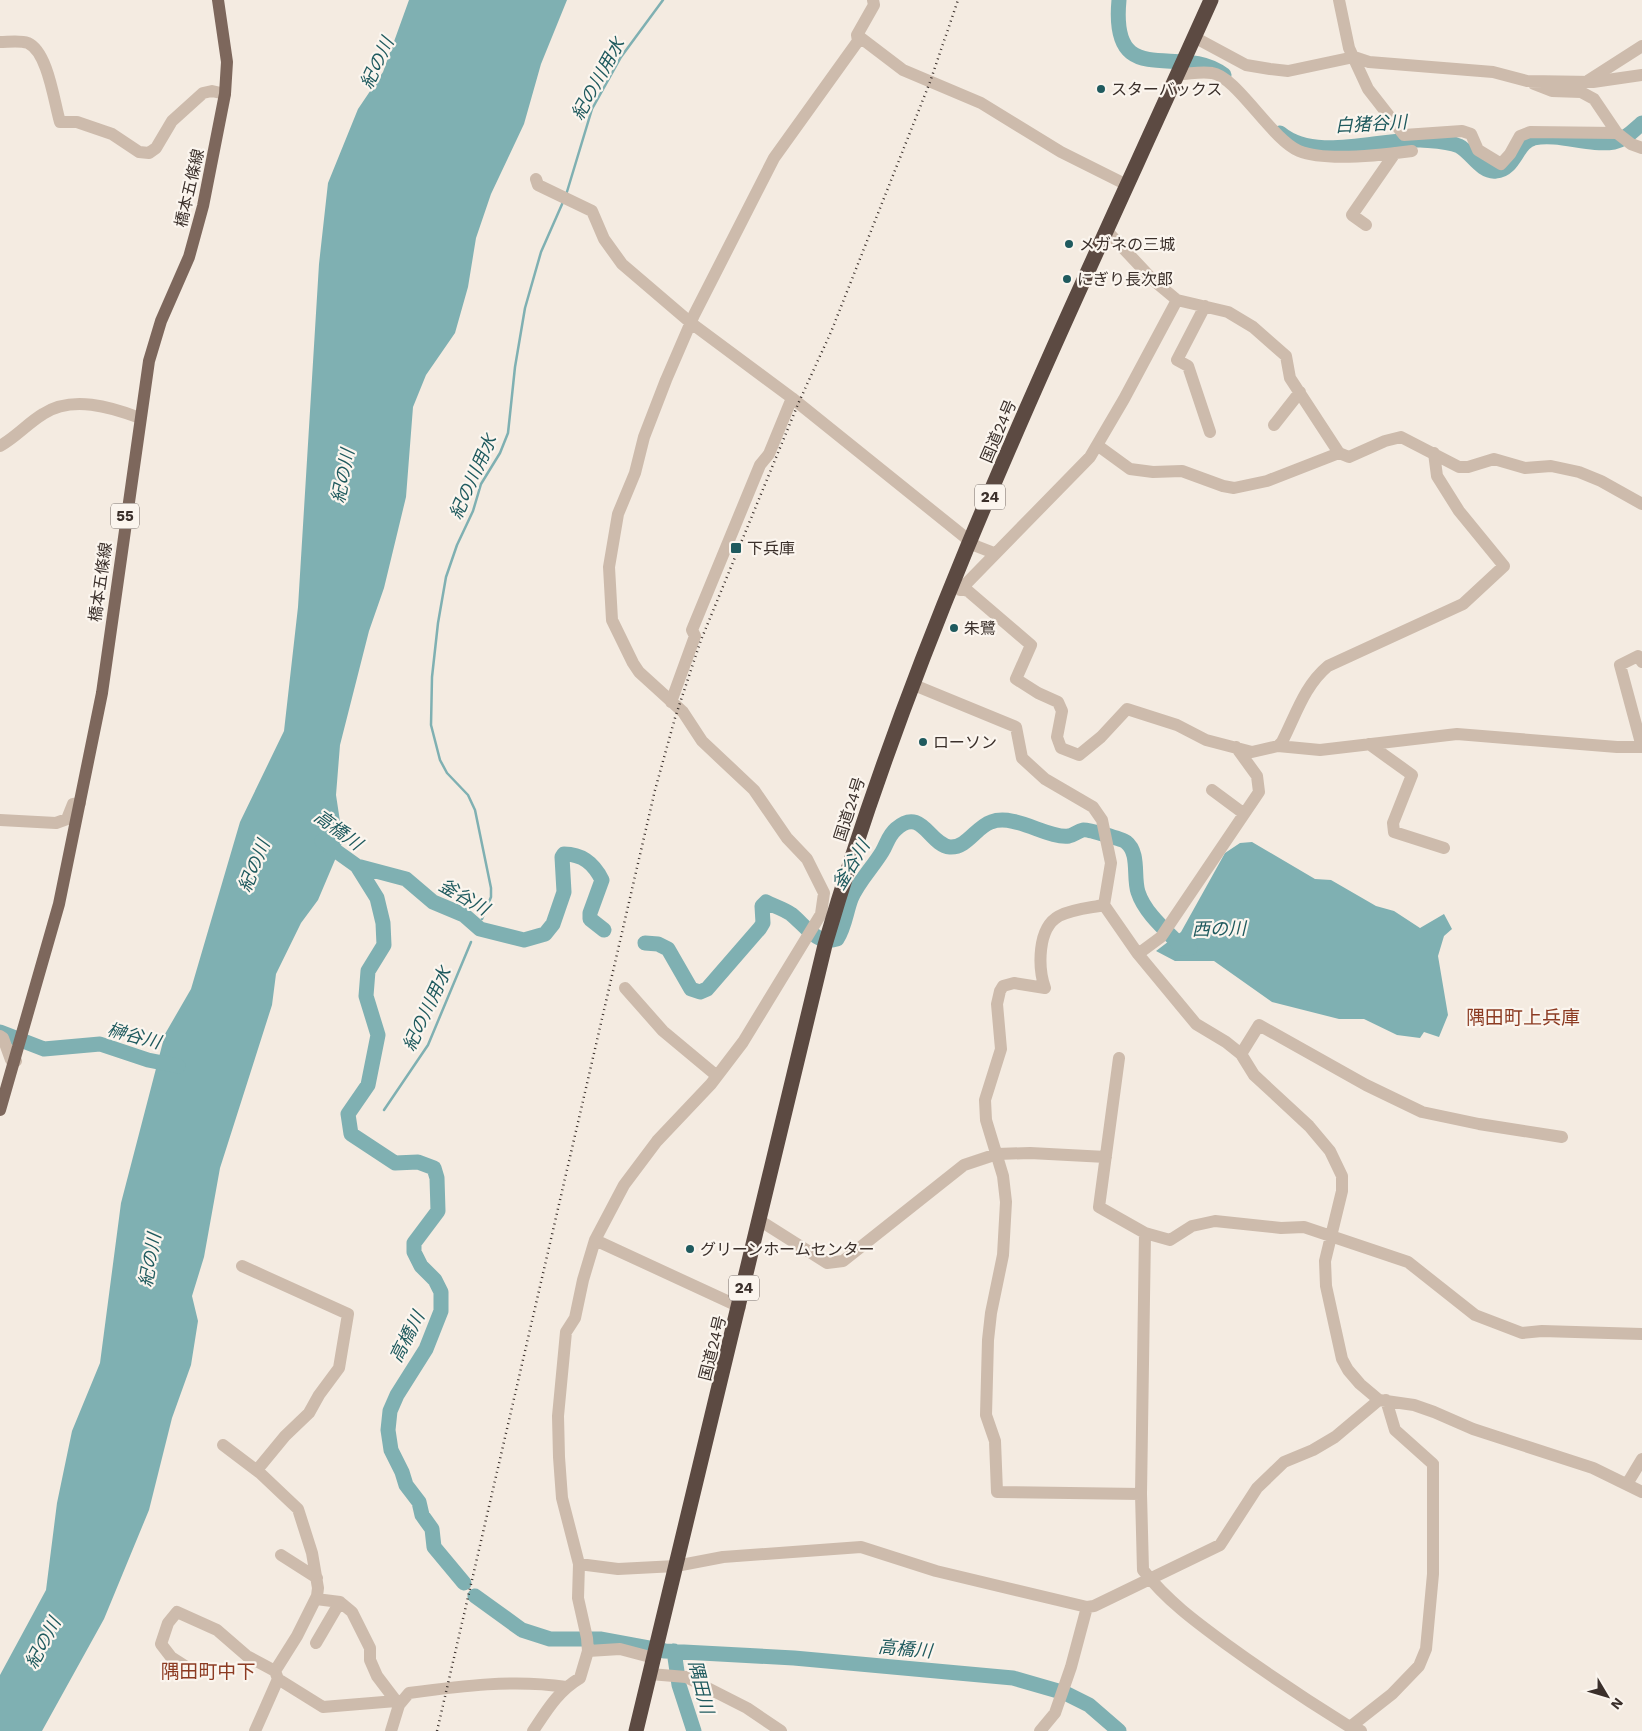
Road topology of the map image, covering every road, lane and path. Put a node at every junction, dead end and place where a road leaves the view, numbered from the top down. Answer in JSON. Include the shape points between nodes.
{"nodes":[{"id":1,"x":218,"y":0,"type":"edge"},
{"id":2,"x":1211,"y":0,"type":"edge"},
{"id":3,"x":1339,"y":0,"type":"edge"},
{"id":4,"x":875,"y":2,"type":"edge"},
{"id":5,"x":857,"y":35,"type":"junction"},
{"id":6,"x":1194,"y":37,"type":"junction"},
{"id":7,"x":0,"y":42,"type":"edge"},
{"id":8,"x":1642,"y":46,"type":"edge"},
{"id":9,"x":1354,"y":57,"type":"junction"},
{"id":10,"x":1178,"y":74,"type":"junction"},
{"id":11,"x":1642,"y":75,"type":"edge"},
{"id":12,"x":1527,"y":81,"type":"junction"},
{"id":13,"x":1584,"y":83,"type":"junction"},
{"id":14,"x":225,"y":94,"type":"junction"},
{"id":15,"x":1622,"y":137,"type":"junction"},
{"id":16,"x":1408,"y":140,"type":"junction"},
{"id":17,"x":1642,"y":148,"type":"edge"},
{"id":18,"x":1395,"y":153,"type":"junction"},
{"id":19,"x":536,"y":179,"type":"dead end"},
{"id":20,"x":1127,"y":185,"type":"junction"},
{"id":21,"x":1366,"y":225,"type":"dead end"},
{"id":22,"x":1107,"y":231,"type":"junction"},
{"id":23,"x":1177,"y":300,"type":"junction"},
{"id":24,"x":1205,"y":306,"type":"junction"},
{"id":25,"x":691,"y":323,"type":"junction"},
{"id":26,"x":1300,"y":392,"type":"junction"},
{"id":27,"x":792,"y":398,"type":"junction"},
{"id":28,"x":140,"y":418,"type":"junction"},
{"id":29,"x":1274,"y":426,"type":"dead end"},
{"id":30,"x":1210,"y":432,"type":"dead end"},
{"id":31,"x":1096,"y":445,"type":"junction"},
{"id":32,"x":0,"y":446,"type":"edge"},
{"id":33,"x":1339,"y":453,"type":"junction"},
{"id":34,"x":1434,"y":453,"type":"junction"},
{"id":35,"x":1642,"y":504,"type":"edge"},
{"id":36,"x":971,"y":542,"type":"junction"},
{"id":37,"x":994,"y":553,"type":"junction"},
{"id":38,"x":956,"y":588,"type":"junction"},
{"id":39,"x":1642,"y":662,"type":"edge"},
{"id":40,"x":914,"y":685,"type":"junction"},
{"id":41,"x":671,"y":702,"type":"junction"},
{"id":42,"x":1369,"y":744,"type":"junction"},
{"id":43,"x":1278,"y":746,"type":"junction"},
{"id":44,"x":1236,"y":747,"type":"junction"},
{"id":45,"x":1212,"y":790,"type":"dead end"},
{"id":46,"x":80,"y":803,"type":"junction"},
{"id":47,"x":1243,"y":813,"type":"junction"},
{"id":48,"x":0,"y":820,"type":"edge"},
{"id":49,"x":1444,"y":848,"type":"dead end"},
{"id":50,"x":1104,"y":905,"type":"junction"},
{"id":51,"x":1138,"y":954,"type":"junction"},
{"id":52,"x":625,"y":988,"type":"dead end"},
{"id":53,"x":0,"y":1036,"type":"edge"},
{"id":54,"x":1241,"y":1054,"type":"junction"},
{"id":55,"x":17,"y":1055,"type":"junction"},
{"id":56,"x":1119,"y":1058,"type":"dead end"},
{"id":57,"x":717,"y":1076,"type":"junction"},
{"id":58,"x":0,"y":1110,"type":"edge"},
{"id":59,"x":1562,"y":1137,"type":"dead end"},
{"id":60,"x":998,"y":1154,"type":"junction"},
{"id":61,"x":1106,"y":1157,"type":"junction"},
{"id":62,"x":759,"y":1220,"type":"junction"},
{"id":63,"x":1145,"y":1232,"type":"junction"},
{"id":64,"x":1333,"y":1236,"type":"junction"},
{"id":65,"x":595,"y":1240,"type":"junction"},
{"id":66,"x":242,"y":1266,"type":"dead end"},
{"id":67,"x":740,"y":1307,"type":"junction"},
{"id":68,"x":1642,"y":1334,"type":"edge"},
{"id":69,"x":1383,"y":1400,"type":"junction"},
{"id":70,"x":223,"y":1445,"type":"dead end"},
{"id":71,"x":1642,"y":1459,"type":"edge"},
{"id":72,"x":257,"y":1470,"type":"junction"},
{"id":73,"x":1627,"y":1484,"type":"junction"},
{"id":74,"x":1642,"y":1492,"type":"edge"},
{"id":75,"x":1141,"y":1494,"type":"junction"},
{"id":76,"x":281,"y":1555,"type":"dead end"},
{"id":77,"x":579,"y":1564,"type":"junction"},
{"id":78,"x":676,"y":1566,"type":"junction"},
{"id":79,"x":316,"y":1578,"type":"junction"},
{"id":80,"x":1150,"y":1579,"type":"junction"},
{"id":81,"x":316,"y":1599,"type":"junction"},
{"id":82,"x":340,"y":1602,"type":"junction"},
{"id":83,"x":1087,"y":1607,"type":"junction"},
{"id":84,"x":316,"y":1643,"type":"dead end"},
{"id":85,"x":588,"y":1651,"type":"junction"},
{"id":86,"x":654,"y":1658,"type":"junction"},
{"id":87,"x":185,"y":1666,"type":"dead end"},
{"id":88,"x":650,"y":1674,"type":"junction"},
{"id":89,"x":276,"y":1676,"type":"junction"},
{"id":90,"x":566,"y":1687,"type":"junction"},
{"id":91,"x":398,"y":1703,"type":"junction"},
{"id":92,"x":1356,"y":1729,"type":"edge"},
{"id":93,"x":255,"y":1731,"type":"edge"},
{"id":94,"x":391,"y":1731,"type":"edge"},
{"id":95,"x":533,"y":1731,"type":"edge"},
{"id":96,"x":636,"y":1731,"type":"edge"},
{"id":97,"x":781,"y":1731,"type":"edge"},
{"id":98,"x":1040,"y":1731,"type":"edge"}],
"edges":[{"from":1,"to":14,"type":"main road","name":"橋本五條線","number":"55","via":[[227,62]]},
{"from":2,"to":6,"type":"highway","name":"国道24号","number":"24"},
{"from":3,"to":9,"type":"street","via":[[1345,35]]},
{"from":4,"to":5,"type":"street"},
{"from":5,"to":20,"type":"street","via":[[903,70],[981,103],[1061,152]]},
{"from":5,"to":25,"type":"street","via":[[858,40],[774,158]]},
{"from":6,"to":9,"type":"street","via":[[1246,64],[1270,70],[1288,71]]},
{"from":6,"to":10,"type":"highway","name":"国道24号","number":"24"},
{"from":7,"to":14,"type":"street","via":[[26,42],[35,48],[44,62],[60,122],[77,122],[112,134],[138,152],[149,153],[156,148],[172,122],[203,93]]},
{"from":8,"to":13,"type":"street"},
{"from":9,"to":12,"type":"street","via":[[1369,62],[1493,72]]},
{"from":9,"to":16,"type":"street","via":[[1368,89]]},
{"from":10,"to":18,"type":"street","via":[[1214,73],[1233,86],[1269,127],[1298,151],[1318,156]]},
{"from":10,"to":20,"type":"highway","name":"国道24号","number":"24"},
{"from":11,"to":13,"type":"street"},
{"from":12,"to":13,"type":"street"},
{"from":12,"to":15,"type":"street","via":[[1552,91],[1581,92],[1594,99]]},
{"from":14,"to":28,"type":"main road","name":"橋本五條線","number":"55","via":[[196,232],[189,257],[153,341]]},
{"from":15,"to":16,"type":"street","via":[[1530,132],[1520,136],[1501,164],[1478,150],[1470,134],[1462,131]]},
{"from":15,"to":17,"type":"street"},
{"from":16,"to":18,"type":"street","via":[[1412,151]]},
{"from":18,"to":21,"type":"street","via":[[1352,214]]},
{"from":19,"to":25,"type":"street","via":[[538,185],[592,210],[604,239],[622,264]]},
{"from":20,"to":22,"type":"highway","name":"国道24号","number":"24"},
{"from":22,"to":23,"type":"street","via":[[1153,280]]},
{"from":22,"to":36,"type":"highway","name":"国道24号","number":"24","via":[[1024,414]]},
{"from":23,"to":24,"type":"street"},
{"from":23,"to":31,"type":"street"},
{"from":24,"to":26,"type":"street","via":[[1228,312],[1253,326],[1286,356],[1290,378]]},
{"from":24,"to":30,"type":"street","via":[[1177,360],[1188,366]]},
{"from":25,"to":27,"type":"street"},
{"from":25,"to":41,"type":"street","via":[[662,388],[635,473],[618,514],[609,567],[612,620],[621,640],[639,672]]},
{"from":26,"to":29,"type":"street"},
{"from":26,"to":33,"type":"street"},
{"from":27,"to":36,"type":"street"},
{"from":27,"to":41,"type":"street","via":[[769,454],[760,465],[692,630],[695,636]]},
{"from":28,"to":32,"type":"street","via":[[96,405],[57,407]]},
{"from":28,"to":46,"type":"main road","name":"橋本五條線","number":"55","via":[[102,693]]},
{"from":31,"to":33,"type":"street","via":[[1130,469],[1182,471],[1234,488],[1267,481]]},
{"from":31,"to":37,"type":"street","via":[[1090,456]]},
{"from":33,"to":34,"type":"street","via":[[1349,456],[1401,437]]},
{"from":34,"to":35,"type":"street","via":[[1459,467],[1494,459],[1525,468],[1552,466],[1579,472]]},
{"from":34,"to":43,"type":"street","via":[[1437,476],[1459,511],[1504,566],[1462,604],[1328,666],[1305,692]]},
{"from":36,"to":37,"type":"street"},
{"from":36,"to":38,"type":"highway","name":"国道24号","number":"24"},
{"from":37,"to":38,"type":"street"},
{"from":38,"to":40,"type":"highway","name":"国道24号","number":"24"},
{"from":38,"to":44,"type":"street","via":[[968,591],[1031,645],[1016,679],[1058,702],[1062,711],[1057,737],[1061,748],[1079,755],[1096,743],[1126,709],[1177,725],[1206,740]]},
{"from":39,"to":42,"type":"street","via":[[1638,656],[1620,665],[1642,746],[1617,747],[1457,734]]},
{"from":40,"to":50,"type":"street","via":[[1016,727],[1022,758],[1045,779],[1093,808],[1102,820],[1111,863]]},
{"from":40,"to":62,"type":"highway","name":"国道24号","number":"24","via":[[861,828],[827,938]]},
{"from":41,"to":57,"type":"street","via":[[683,712],[702,741],[754,790],[787,838],[807,859],[824,893],[822,914],[743,1042]]},
{"from":42,"to":43,"type":"street","via":[[1320,750]]},
{"from":42,"to":49,"type":"street","via":[[1412,776],[1393,823],[1394,832]]},
{"from":43,"to":44,"type":"street","via":[[1252,752]]},
{"from":44,"to":47,"type":"street","via":[[1257,776],[1259,792]]},
{"from":45,"to":47,"type":"street"},
{"from":46,"to":48,"type":"street","via":[[73,804],[67,819],[56,823]]},
{"from":46,"to":55,"type":"main road","name":"橋本五條線","number":"55","via":[[59,904]]},
{"from":47,"to":51,"type":"street","via":[[1161,937]]},
{"from":50,"to":51,"type":"street"},
{"from":50,"to":60,"type":"street","via":[[1056,917],[1044,934],[1040,955],[1045,988],[1014,983],[1003,986],[1000,991],[997,1004],[1001,1049],[985,1100],[986,1120]]},
{"from":51,"to":54,"type":"street","via":[[1196,1024]]},
{"from":52,"to":57,"type":"street","via":[[663,1031]]},
{"from":53,"to":55,"type":"street","via":[[10,1060]]},
{"from":54,"to":59,"type":"street","via":[[1260,1025],[1366,1085],[1422,1112]]},
{"from":54,"to":64,"type":"street","via":[[1254,1074],[1309,1126],[1330,1151],[1342,1176]]},
{"from":55,"to":58,"type":"main road","name":"橋本五條線","number":"55"},
{"from":56,"to":61,"type":"street"},
{"from":57,"to":65,"type":"street","via":[[634,1169]]},
{"from":60,"to":61,"type":"street"},
{"from":60,"to":62,"type":"street","via":[[964,1165],[842,1261],[827,1263]]},
{"from":60,"to":75,"type":"street","via":[[1006,1202],[1006,1229],[990,1322],[986,1415],[995,1441],[997,1492]]},
{"from":61,"to":63,"type":"street","via":[[1100,1207]]},
{"from":62,"to":67,"type":"highway","name":"国道24号","number":"24"},
{"from":63,"to":64,"type":"street","via":[[1170,1240],[1192,1226],[1215,1221],[1281,1228],[1304,1227]]},
{"from":63,"to":75,"type":"street"},
{"from":64,"to":68,"type":"street","via":[[1408,1262],[1475,1315],[1522,1333]]},
{"from":64,"to":69,"type":"street","via":[[1325,1270],[1342,1359],[1360,1384]]},
{"from":65,"to":67,"type":"street"},
{"from":65,"to":77,"type":"street","via":[[575,1318],[566,1332],[558,1416],[562,1498]]},
{"from":66,"to":72,"type":"street","via":[[348,1314],[339,1368],[309,1413]]},
{"from":67,"to":78,"type":"highway","name":"国道24号","number":"24"},
{"from":69,"to":73,"type":"street","via":[[1434,1412],[1473,1429],[1594,1468]]},
{"from":69,"to":80,"type":"street","via":[[1335,1437],[1284,1462],[1258,1488],[1220,1545]]},
{"from":69,"to":92,"type":"street","via":[[1395,1430],[1433,1464],[1433,1574],[1426,1648],[1419,1666]]},
{"from":70,"to":72,"type":"street"},
{"from":71,"to":73,"type":"street"},
{"from":72,"to":79,"type":"street","via":[[298,1509]]},
{"from":73,"to":74,"type":"street"},
{"from":75,"to":80,"type":"street","via":[[1143,1570]]},
{"from":76,"to":79,"type":"street"},
{"from":77,"to":78,"type":"street","via":[[618,1569]]},
{"from":77,"to":85,"type":"street","via":[[578,1598]]},
{"from":78,"to":83,"type":"street","via":[[723,1557],[861,1547],[936,1571]]},
{"from":78,"to":86,"type":"highway","name":"国道24号","number":"24"},
{"from":79,"to":81,"type":"street"},
{"from":80,"to":83,"type":"street"},
{"from":80,"to":92,"type":"street","via":[[1180,1609],[1272,1678]]},
{"from":81,"to":82,"type":"street"},
{"from":81,"to":89,"type":"street"},
{"from":82,"to":84,"type":"street"},
{"from":82,"to":91,"type":"street","via":[[352,1612],[370,1648],[370,1660],[377,1676]]},
{"from":83,"to":98,"type":"street","via":[[1055,1713]]},
{"from":85,"to":86,"type":"street","via":[[620,1649]]},
{"from":85,"to":90,"type":"street","via":[[580,1678]]},
{"from":86,"to":88,"type":"highway","name":"国道24号","number":"24"},
{"from":87,"to":89,"type":"street","via":[[171,1657],[161,1644],[168,1623],[177,1612],[217,1630]]},
{"from":88,"to":96,"type":"highway","name":"国道24号","number":"24"},
{"from":88,"to":97,"type":"street","via":[[686,1677],[747,1708]]},
{"from":89,"to":91,"type":"street","via":[[323,1707]]},
{"from":89,"to":93,"type":"street"},
{"from":90,"to":91,"type":"street","via":[[536,1682],[447,1688],[409,1693]]},
{"from":90,"to":95,"type":"street"},
{"from":91,"to":94,"type":"street"}]}
